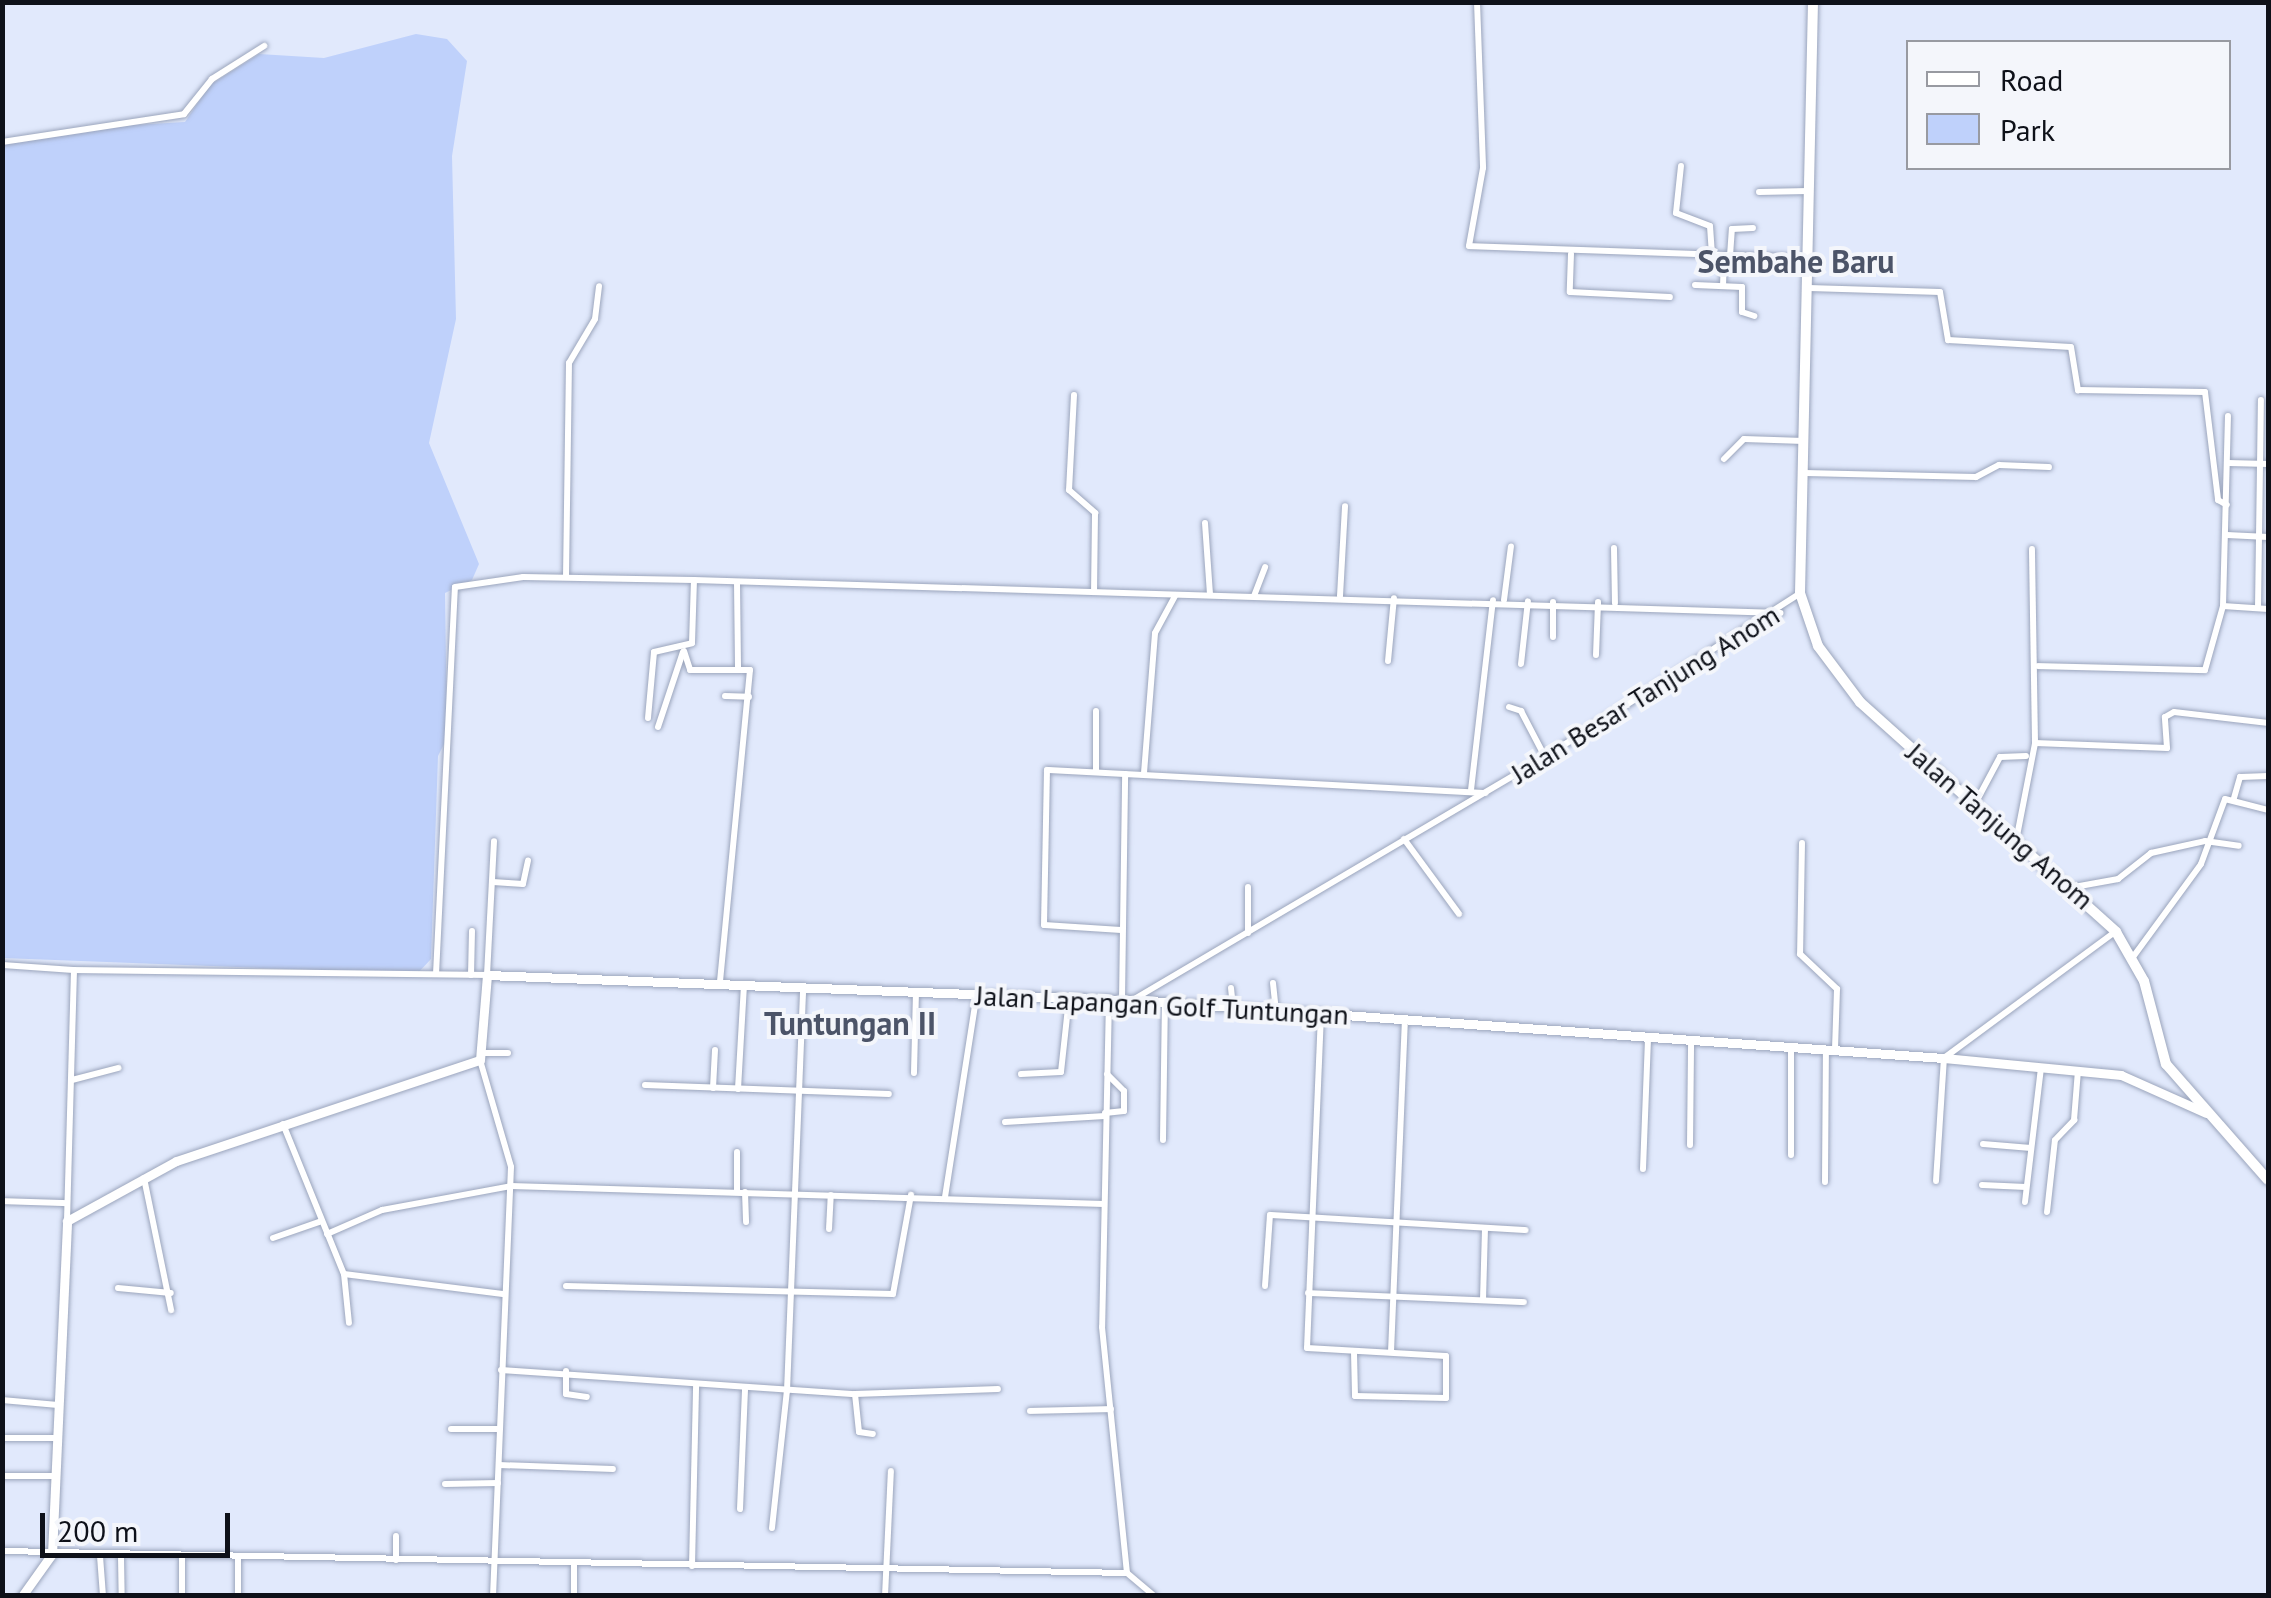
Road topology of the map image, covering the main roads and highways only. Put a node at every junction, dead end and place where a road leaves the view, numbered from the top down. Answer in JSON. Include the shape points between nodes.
{"nodes":[{"id":1,"x":1813,"y":2,"type":"edge"},
{"id":2,"x":1800,"y":593,"type":"joint"},
{"id":3,"x":2214,"y":1118,"type":"joint"},
{"id":4,"x":2268,"y":1180,"type":"edge"}],
"edges":[{"from":1,"to":2,"type":"main road","name":"Jalan Besar Tanjung Anom"},
{"from":2,"to":3,"type":"main road","name":"Jalan Tanjung Anom","via":[[1840,683],[2074,887],[2116,932],[2134,958],[2166,1064]]},
{"from":3,"to":4,"type":"main road","name":"Jalan Lapangan Golf Tuntungan"}]}
